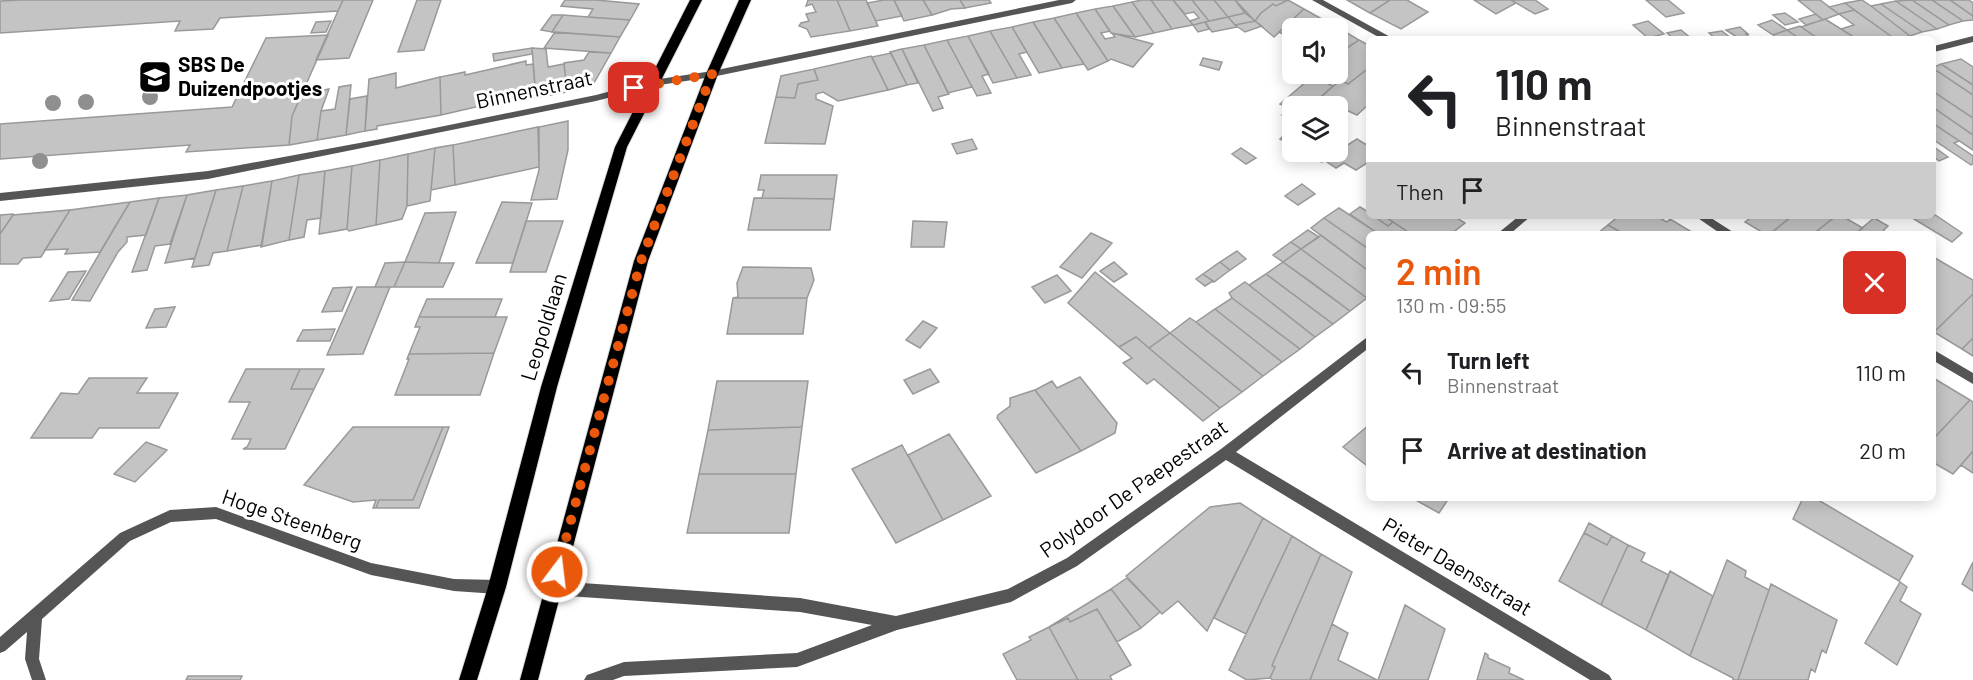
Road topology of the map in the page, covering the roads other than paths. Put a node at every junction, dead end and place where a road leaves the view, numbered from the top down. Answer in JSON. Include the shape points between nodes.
{"nodes":[{"id":1,"x":696,"y":0,"type":"edge"},
{"id":2,"x":745,"y":0,"type":"edge"},
{"id":3,"x":1072,"y":0,"type":"edge"},
{"id":4,"x":1316,"y":0,"type":"edge"},
{"id":5,"x":1383,"y":36,"type":"edge"},
{"id":6,"x":1973,"y":39,"type":"edge"},
{"id":7,"x":1936,"y":48,"type":"edge"},
{"id":8,"x":712,"y":74,"type":"junction"},
{"id":9,"x":653,"y":83,"type":"junction"},
{"id":10,"x":0,"y":197,"type":"edge"},
{"id":11,"x":1522,"y":219,"type":"edge"},
{"id":12,"x":1705,"y":219,"type":"edge"},
{"id":13,"x":1507,"y":231,"type":"edge"},
{"id":14,"x":1725,"y":231,"type":"edge"},
{"id":15,"x":1366,"y":343,"type":"edge"},
{"id":16,"x":1936,"y":356,"type":"edge"},
{"id":17,"x":1973,"y":379,"type":"edge"},
{"id":18,"x":1226,"y":453,"type":"junction"},
{"id":19,"x":496,"y":587,"type":"junction"},
{"id":20,"x":553,"y":588,"type":"junction"},
{"id":21,"x":35,"y":615,"type":"junction"},
{"id":22,"x":897,"y":623,"type":"junction"},
{"id":23,"x":0,"y":646,"type":"edge"},
{"id":24,"x":39,"y":680,"type":"edge"},
{"id":25,"x":468,"y":680,"type":"edge"},
{"id":26,"x":528,"y":680,"type":"edge"},
{"id":27,"x":592,"y":680,"type":"edge"},
{"id":28,"x":1604,"y":680,"type":"edge"}],
"edges":[{"from":1,"to":9,"type":"main road","name":"Leopoldlaan"},
{"from":2,"to":8,"type":"main road"},
{"from":3,"to":8,"type":"street","name":"Binnenstraat"},
{"from":4,"to":5,"type":"street"},
{"from":6,"to":7,"type":"street"},
{"from":8,"to":9,"type":"street","name":"Binnenstraat"},
{"from":8,"to":20,"type":"main road","via":[[641,261]]},
{"from":9,"to":10,"type":"street","name":"Binnenstraat","via":[[596,98],[208,175]]},
{"from":9,"to":19,"type":"main road","name":"Leopoldlaan","via":[[621,147],[605,197]]},
{"from":11,"to":13,"type":"street"},
{"from":12,"to":14,"type":"street"},
{"from":15,"to":18,"type":"street","name":"Polydoor De Paepestraat"},
{"from":16,"to":17,"type":"street"},
{"from":18,"to":22,"type":"street","name":"Polydoor De Paepestraat","via":[[1072,562],[1011,595]]},
{"from":18,"to":28,"type":"street","name":"Pieter Daensstraat"},
{"from":19,"to":21,"type":"street","name":"Hoge Steenberg","via":[[454,585],[371,569],[216,513],[170,516],[125,537]]},
{"from":19,"to":25,"type":"main road","name":"Leopoldlaan"},
{"from":20,"to":22,"type":"street","name":"Polydoor De Paepestraat","via":[[800,604]]},
{"from":20,"to":26,"type":"main road"},
{"from":21,"to":23,"type":"street","name":"Hoge Steenberg"},
{"from":21,"to":24,"type":"street","via":[[32,659]]},
{"from":22,"to":27,"type":"street","name":"Polydoor De Paepestraat","via":[[798,660],[624,669]]}]}
